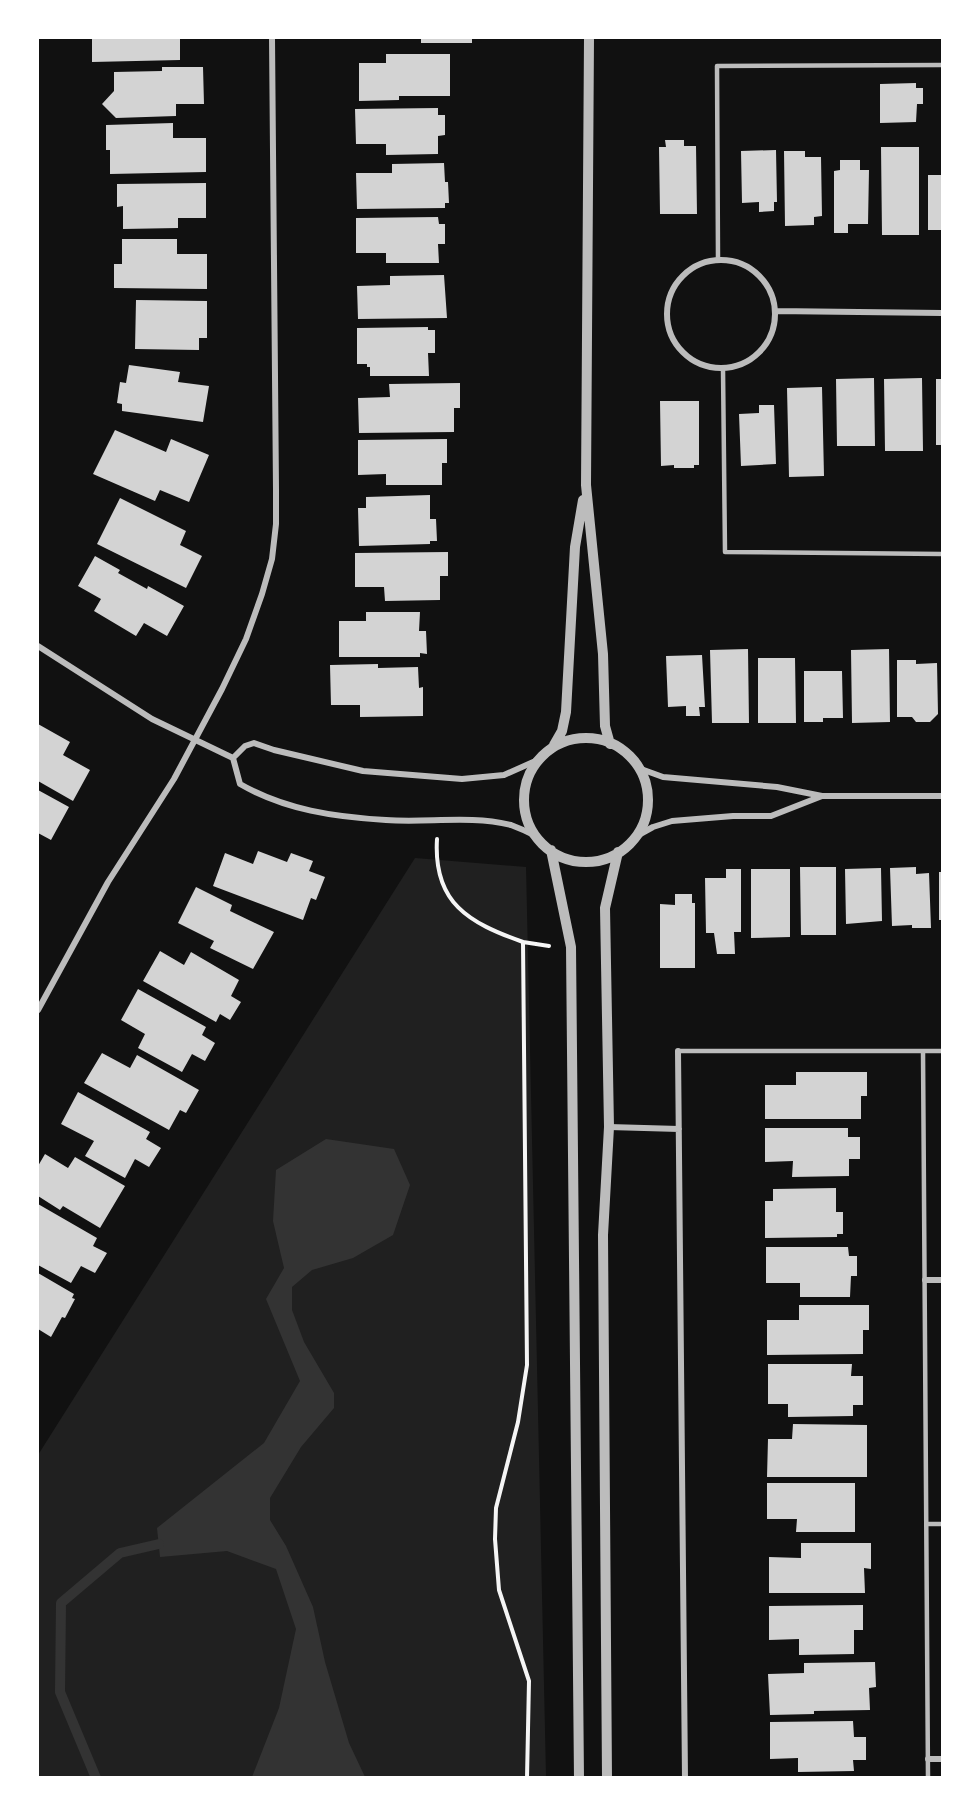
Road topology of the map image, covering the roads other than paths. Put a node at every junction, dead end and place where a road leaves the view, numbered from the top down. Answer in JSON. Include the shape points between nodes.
{"nodes":[{"id":1,"x":272,"y":38,"type":"edge"},
{"id":2,"x":589,"y":38,"type":"edge"},
{"id":3,"x":942,"y":65,"type":"edge"},
{"id":4,"x":718,"y":260,"type":"junction"},
{"id":5,"x":776,"y":311,"type":"junction"},
{"id":6,"x":942,"y":313,"type":"edge"},
{"id":7,"x":723,"y":369,"type":"junction"},
{"id":8,"x":586,"y":485,"type":"junction"},
{"id":9,"x":942,"y":554,"type":"edge"},
{"id":10,"x":38,"y":646,"type":"edge"},
{"id":11,"x":195,"y":740,"type":"junction"},
{"id":12,"x":610,"y":744,"type":"junction"},
{"id":13,"x":554,"y":746,"type":"junction"},
{"id":14,"x":233,"y":758,"type":"junction"},
{"id":15,"x":540,"y":759,"type":"junction"},
{"id":16,"x":641,"y":769,"type":"junction"},
{"id":17,"x":822,"y":796,"type":"junction"},
{"id":18,"x":942,"y":796,"type":"edge"},
{"id":19,"x":536,"y":836,"type":"junction"},
{"id":20,"x":633,"y":838,"type":"junction"},
{"id":21,"x":551,"y":850,"type":"junction"},
{"id":22,"x":618,"y":852,"type":"junction"},
{"id":23,"x":38,"y":1010,"type":"edge"},
{"id":24,"x":678,"y":1051,"type":"joint"},
{"id":25,"x":923,"y":1051,"type":"junction"},
{"id":26,"x":942,"y":1051,"type":"edge"},
{"id":27,"x":609,"y":1127,"type":"junction"},
{"id":28,"x":679,"y":1129,"type":"junction"},
{"id":29,"x":925,"y":1280,"type":"junction"},
{"id":30,"x":942,"y":1280,"type":"edge"},
{"id":31,"x":927,"y":1524,"type":"junction"},
{"id":32,"x":942,"y":1524,"type":"edge"},
{"id":33,"x":928,"y":1759,"type":"junction"},
{"id":34,"x":942,"y":1759,"type":"edge"},
{"id":35,"x":579,"y":1778,"type":"edge"},
{"id":36,"x":607,"y":1778,"type":"edge"},
{"id":37,"x":685,"y":1778,"type":"edge"},
{"id":38,"x":928,"y":1778,"type":"edge"}],
"edges":[{"from":1,"to":11,"type":"street","via":[[276,489],[273,547],[246,639]]},
{"from":2,"to":8,"type":"street"},
{"from":3,"to":4,"type":"lane","via":[[717,66]]},
{"from":4,"to":5,"type":"street","via":[[736,261],[751,268],[764,280]]},
{"from":4,"to":7,"type":"street","via":[[694,267],[675,284],[666,317],[669,333],[690,360]]},
{"from":5,"to":6,"type":"street"},
{"from":5,"to":7,"type":"street","via":[[767,345],[740,366]]},
{"from":7,"to":9,"type":"lane","via":[[725,552]]},
{"from":8,"to":12,"type":"street","via":[[603,654],[605,726]]},
{"from":8,"to":13,"type":"street","via":[[575,547],[566,712]]},
{"from":10,"to":11,"type":"street","via":[[152,719]]},
{"from":11,"to":14,"type":"street"},
{"from":11,"to":23,"type":"street","via":[[108,882]]},
{"from":12,"to":13,"type":"street","via":[[581,737]]},
{"from":12,"to":16,"type":"street","via":[[627,753]]},
{"from":13,"to":15,"type":"street"},
{"from":14,"to":15,"type":"street","via":[[254,742],[363,771],[462,779],[504,775]]},
{"from":14,"to":19,"type":"street","via":[[240,784],[301,810],[387,820],[473,819],[513,826]]},
{"from":15,"to":19,"type":"street","via":[[524,793],[524,808]]},
{"from":16,"to":17,"type":"street","via":[[663,777],[777,787]]},
{"from":16,"to":20,"type":"street","via":[[648,788],[647,814]]},
{"from":17,"to":18,"type":"street"},
{"from":17,"to":20,"type":"street","via":[[771,816],[672,821]]},
{"from":19,"to":21,"type":"street"},
{"from":20,"to":22,"type":"street"},
{"from":21,"to":22,"type":"street","via":[[564,858],[588,863],[598,863]]},
{"from":21,"to":35,"type":"street","via":[[571,947]]},
{"from":22,"to":27,"type":"street","via":[[605,908]]},
{"from":24,"to":25,"type":"lane"},
{"from":24,"to":28,"type":"street"},
{"from":25,"to":26,"type":"lane"},
{"from":25,"to":29,"type":"lane"},
{"from":27,"to":28,"type":"street"},
{"from":27,"to":36,"type":"street","via":[[603,1235]]},
{"from":28,"to":37,"type":"street"},
{"from":29,"to":30,"type":"street"},
{"from":29,"to":31,"type":"lane"},
{"from":31,"to":32,"type":"lane"},
{"from":31,"to":33,"type":"lane"},
{"from":33,"to":34,"type":"street"},
{"from":33,"to":38,"type":"lane"}]}
